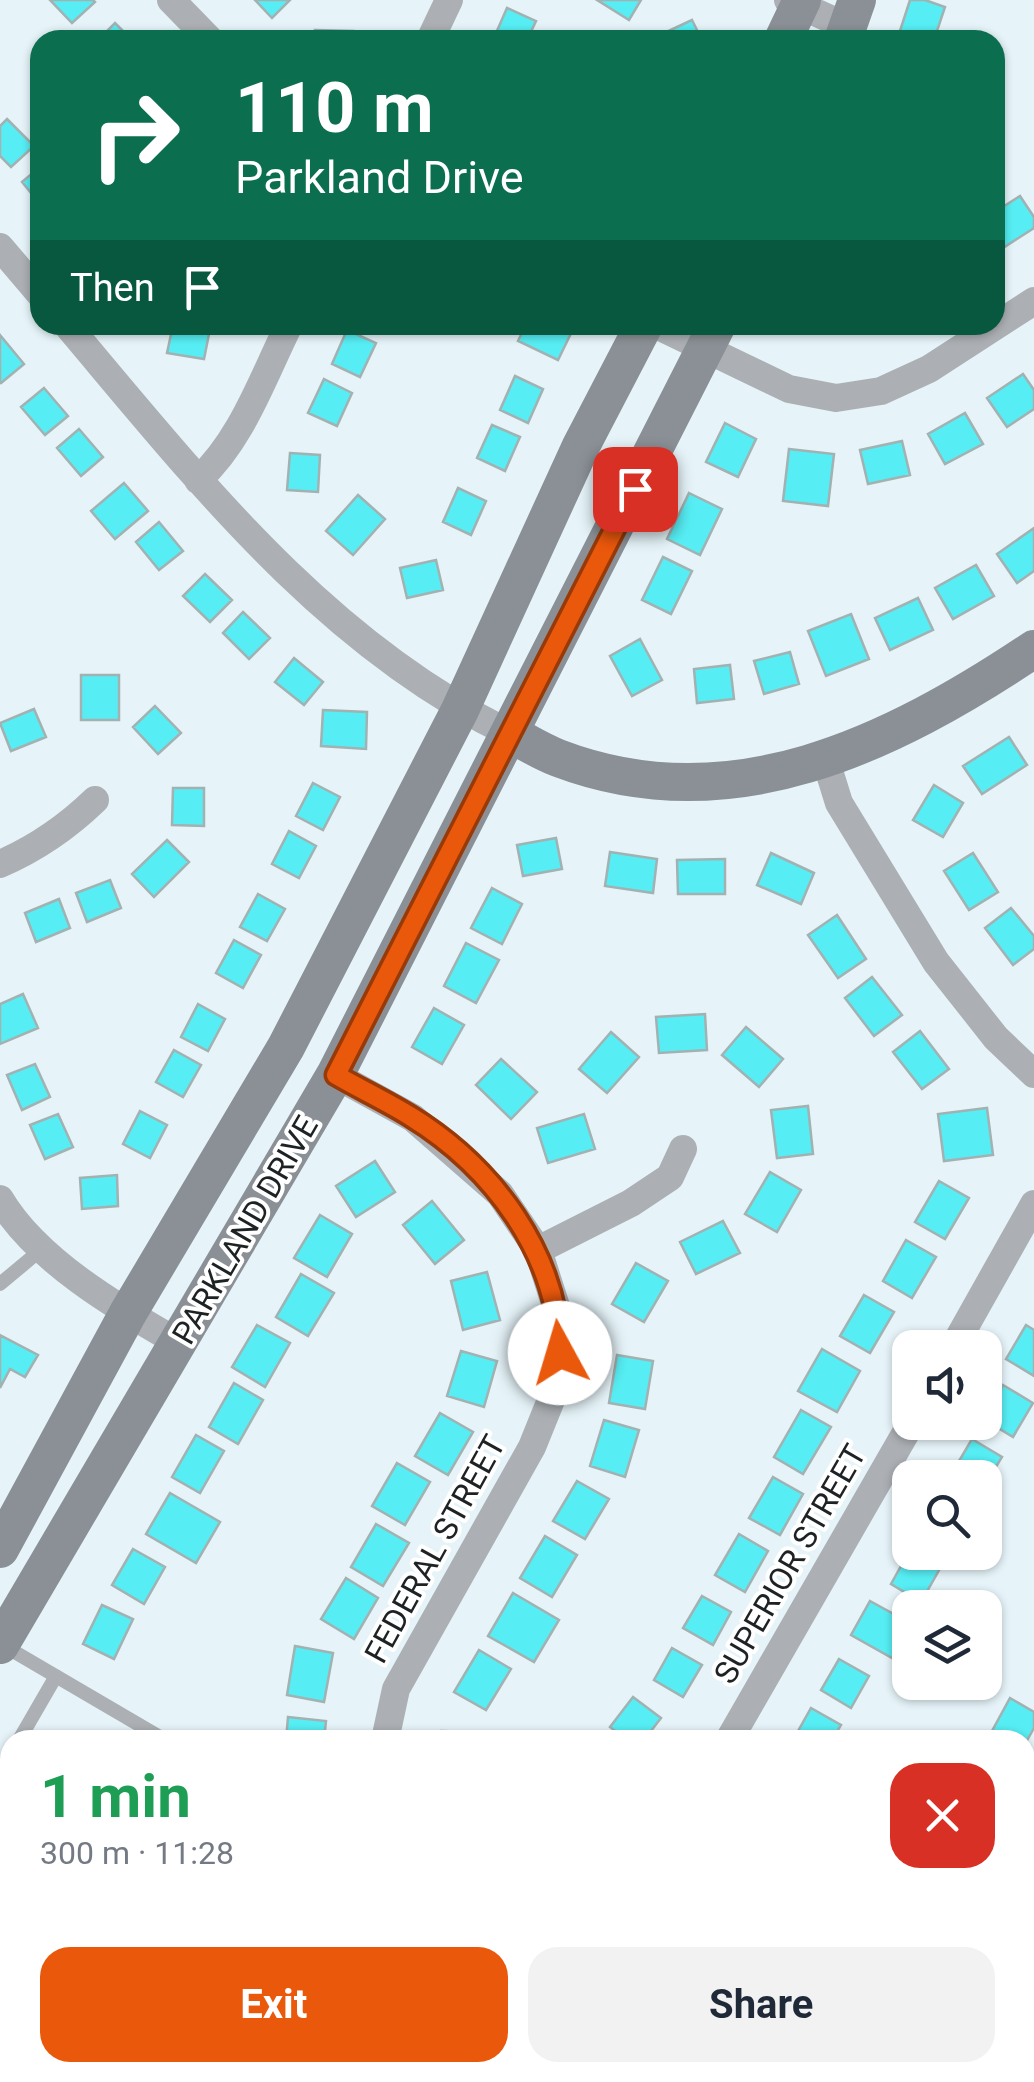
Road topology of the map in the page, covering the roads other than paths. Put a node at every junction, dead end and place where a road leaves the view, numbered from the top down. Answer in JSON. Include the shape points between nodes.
{"nodes":[{"id":1,"x":170,"y":0,"type":"edge"},
{"id":2,"x":449,"y":0,"type":"edge"},
{"id":3,"x":796,"y":2,"type":"edge"},
{"id":4,"x":849,"y":22,"type":"edge"},
{"id":5,"x":200,"y":30,"type":"edge"},
{"id":6,"x":435,"y":30,"type":"edge"},
{"id":7,"x":786,"y":30,"type":"edge"},
{"id":8,"x":0,"y":246,"type":"edge"},
{"id":9,"x":30,"y":282,"type":"edge"},
{"id":10,"x":1034,"y":301,"type":"edge"},
{"id":11,"x":1005,"y":320,"type":"edge"},
{"id":12,"x":75,"y":335,"type":"edge"},
{"id":13,"x":284,"y":335,"type":"edge"},
{"id":14,"x":639,"y":335,"type":"edge"},
{"id":15,"x":981,"y":335,"type":"edge"},
{"id":16,"x":711,"y":337,"type":"edge"},
{"id":17,"x":198,"y":480,"type":"junction"},
{"id":18,"x":1034,"y":649,"type":"edge"},
{"id":19,"x":460,"y":710,"type":"junction"},
{"id":20,"x":510,"y":734,"type":"junction"},
{"id":21,"x":826,"y":760,"type":"junction"},
{"id":22,"x":95,"y":800,"type":"dead end"},
{"id":23,"x":0,"y":864,"type":"edge"},
{"id":24,"x":1034,"y":1074,"type":"edge"},
{"id":25,"x":336,"y":1075,"type":"junction"},
{"id":26,"x":683,"y":1149,"type":"dead end"},
{"id":27,"x":0,"y":1199,"type":"edge"},
{"id":28,"x":1034,"y":1204,"type":"edge"},
{"id":29,"x":44,"y":1248,"type":"junction"},
{"id":30,"x":538,"y":1250,"type":"junction"},
{"id":31,"x":0,"y":1284,"type":"edge"},
{"id":32,"x":128,"y":1314,"type":"junction"},
{"id":33,"x":964,"y":1330,"type":"edge"},
{"id":34,"x":179,"y":1343,"type":"junction"},
{"id":35,"x":902,"y":1440,"type":"edge"},
{"id":36,"x":0,"y":1549,"type":"edge"},
{"id":37,"x":0,"y":1644,"type":"edge"},
{"id":38,"x":56,"y":1676,"type":"junction"},
{"id":39,"x":25,"y":1730,"type":"edge"},
{"id":40,"x":148,"y":1730,"type":"edge"},
{"id":41,"x":387,"y":1730,"type":"edge"},
{"id":42,"x":735,"y":1730,"type":"edge"}],
"edges":[{"from":1,"to":5,"type":"street"},
{"from":2,"to":6,"type":"street"},
{"from":3,"to":4,"type":"street"},
{"from":3,"to":7,"type":"street"},
{"from":8,"to":9,"type":"street"},
{"from":10,"to":11,"type":"street"},
{"from":12,"to":17,"type":"street"},
{"from":13,"to":17,"type":"street","via":[[236,432]]},
{"from":14,"to":19,"type":"street","name":"PARKLAND DRIVE"},
{"from":15,"to":16,"type":"street","via":[[882,391],[836,398],[789,389]]},
{"from":16,"to":20,"type":"street","name":"PARKLAND DRIVE"},
{"from":17,"to":19,"type":"street","via":[[292,579]]},
{"from":18,"to":21,"type":"street","via":[[883,738]]},
{"from":19,"to":20,"type":"street"},
{"from":19,"to":32,"type":"street","name":"PARKLAND DRIVE","via":[[286,1047]]},
{"from":20,"to":21,"type":"street","via":[[559,758],[646,780],[728,782]]},
{"from":20,"to":25,"type":"street","name":"PARKLAND DRIVE"},
{"from":21,"to":24,"type":"street","via":[[839,803],[936,962]]},
{"from":22,"to":23,"type":"street","via":[[65,829]]},
{"from":25,"to":30,"type":"street","name":"FEDERAL STREET","via":[[413,1118],[457,1153],[500,1194]]},
{"from":25,"to":34,"type":"street","name":"PARKLAND DRIVE"},
{"from":26,"to":30,"type":"street","via":[[670,1177]]},
{"from":27,"to":29,"type":"street"},
{"from":28,"to":33,"type":"street"},
{"from":29,"to":31,"type":"lane"},
{"from":29,"to":32,"type":"street"},
{"from":30,"to":41,"type":"street","name":"FEDERAL STREET","via":[[560,1319],[553,1395],[532,1447],[396,1689]]},
{"from":32,"to":34,"type":"street"},
{"from":32,"to":36,"type":"street","name":"PARKLAND DRIVE"},
{"from":34,"to":37,"type":"street","name":"PARKLAND DRIVE"},
{"from":35,"to":42,"type":"street","name":"SUPERIOR STREET"},
{"from":37,"to":38,"type":"lane"},
{"from":38,"to":39,"type":"lane"},
{"from":38,"to":40,"type":"lane"}]}
